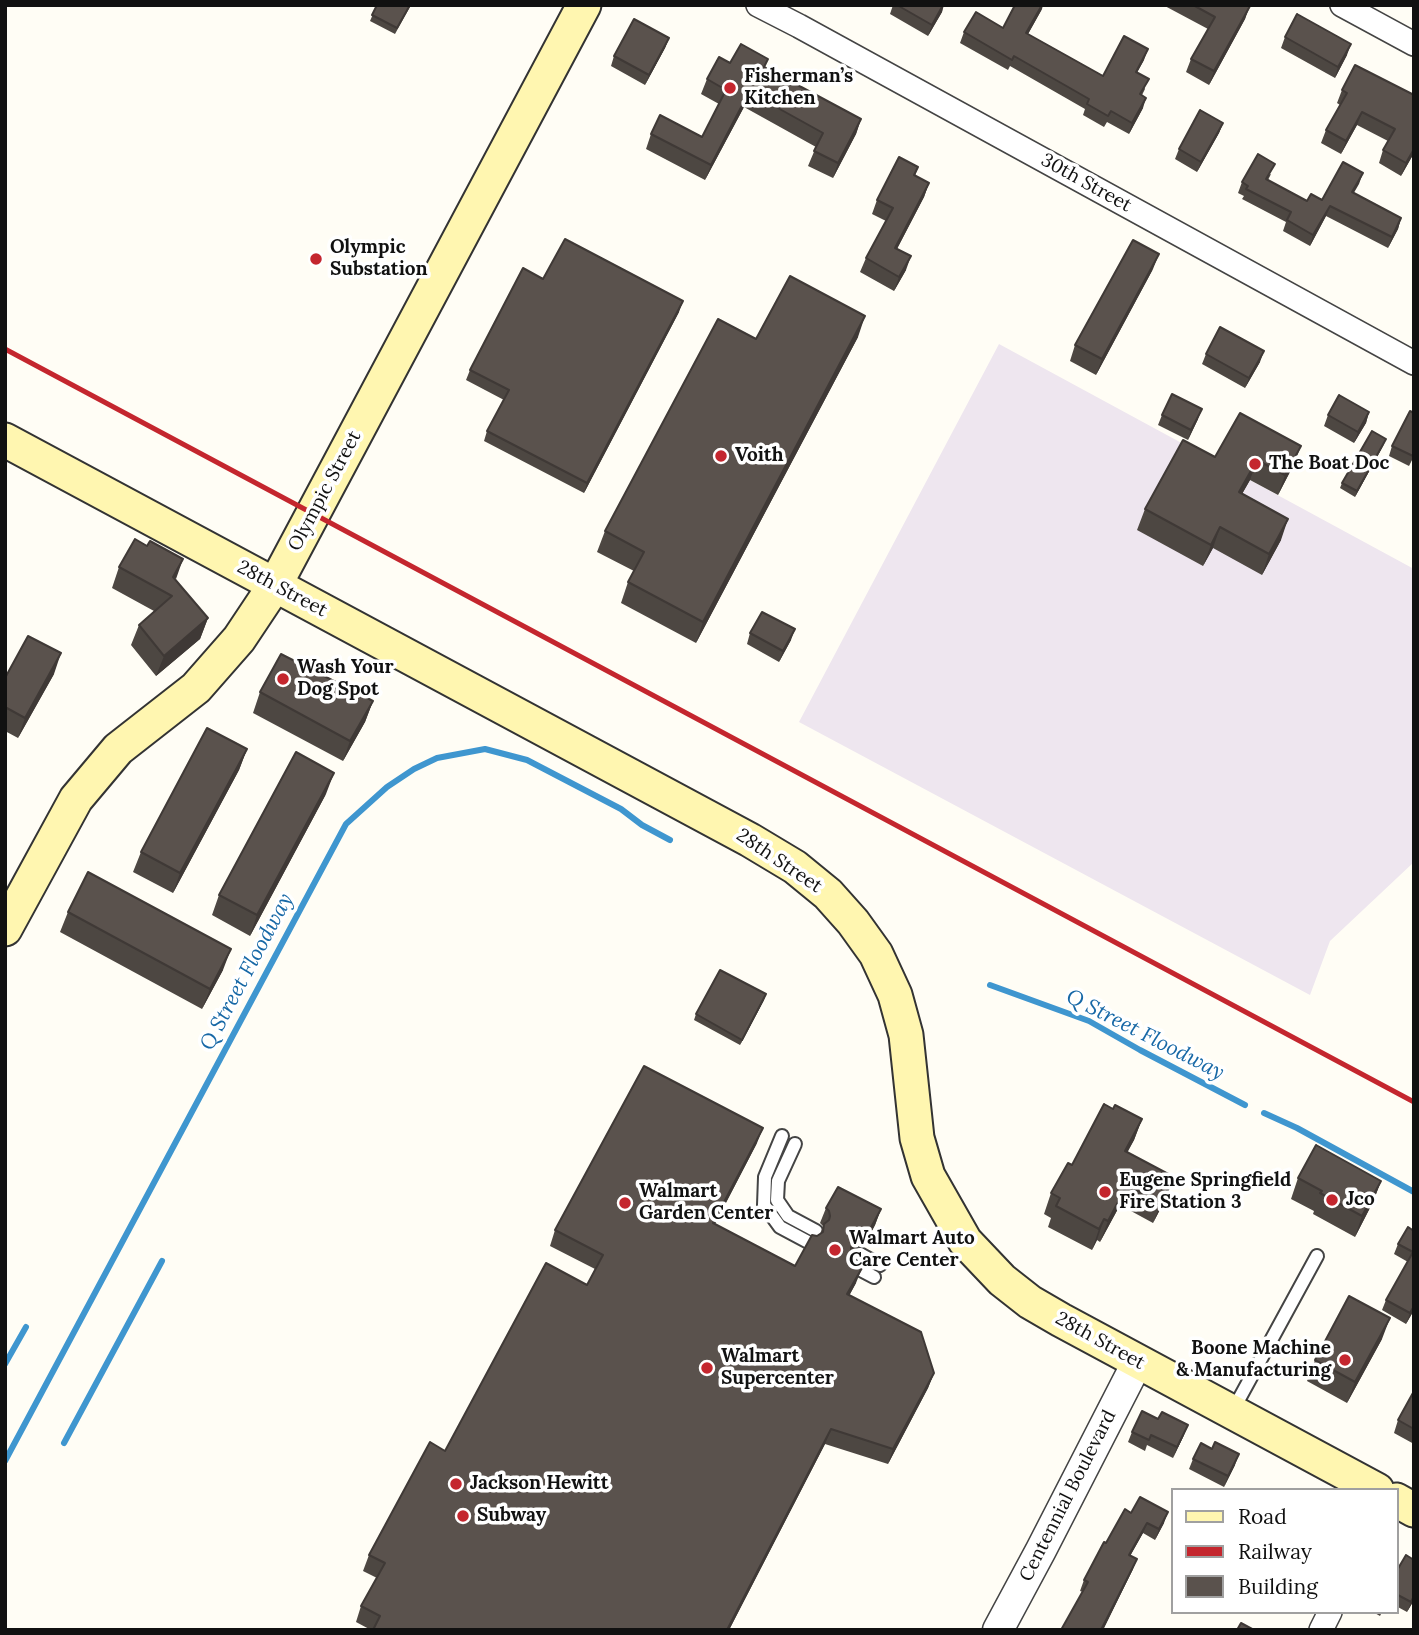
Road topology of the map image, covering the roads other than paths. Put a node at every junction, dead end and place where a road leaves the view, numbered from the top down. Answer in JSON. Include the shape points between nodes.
{"nodes":[{"id":1,"x":584,"y":5,"type":"edge"},
{"id":2,"x":758,"y":5,"type":"edge"},
{"id":3,"x":1342,"y":5,"type":"edge"},
{"id":4,"x":1414,"y":44,"type":"edge"},
{"id":5,"x":1414,"y":363,"type":"edge"},
{"id":6,"x":5,"y":440,"type":"edge"},
{"id":7,"x":275,"y":585,"type":"junction"},
{"id":8,"x":5,"y":929,"type":"edge"},
{"id":9,"x":782,"y":1136,"type":"dead end"},
{"id":10,"x":795,"y":1144,"type":"dead end"},
{"id":11,"x":816,"y":1231,"type":"dead end"},
{"id":12,"x":810,"y":1243,"type":"edge"},
{"id":13,"x":860,"y":1254,"type":"edge"},
{"id":14,"x":1317,"y":1256,"type":"dead end"},
{"id":15,"x":880,"y":1265,"type":"dead end"},
{"id":16,"x":853,"y":1266,"type":"edge"},
{"id":17,"x":874,"y":1277,"type":"dead end"},
{"id":18,"x":1138,"y":1361,"type":"junction"},
{"id":19,"x":1232,"y":1412,"type":"junction"},
{"id":20,"x":1373,"y":1488,"type":"edge"},
{"id":21,"x":1398,"y":1501,"type":"edge"},
{"id":22,"x":1414,"y":1510,"type":"edge"},
{"id":23,"x":1329,"y":1614,"type":"edge"},
{"id":24,"x":998,"y":1630,"type":"edge"},
{"id":25,"x":1321,"y":1630,"type":"edge"}],
"edges":[{"from":1,"to":7,"type":"main road","name":"Olympic Street"},
{"from":2,"to":5,"type":"street","name":"30th Street"},
{"from":3,"to":4,"type":"street"},
{"from":6,"to":7,"type":"main road","name":"28th Street"},
{"from":7,"to":8,"type":"main road","name":"Olympic Street","via":[[239,639],[195,688],[118,749],[76,799]]},
{"from":7,"to":18,"type":"main road","name":"28th Street","via":[[750,839],[828,894],[876,954],[895,995],[906,1035],[918,1138],[928,1176],[965,1241],[1002,1280],[1030,1301]]},
{"from":9,"to":12,"type":"lane","via":[[765,1177],[764,1205],[780,1227]]},
{"from":10,"to":11,"type":"lane","via":[[778,1181],[777,1200],[788,1216]]},
{"from":13,"to":15,"type":"lane"},
{"from":14,"to":19,"type":"lane"},
{"from":16,"to":17,"type":"lane"},
{"from":18,"to":19,"type":"main road","name":"28th Street"},
{"from":18,"to":24,"type":"street","name":"Centennial Boulevard"},
{"from":19,"to":20,"type":"main road","name":"28th Street"},
{"from":21,"to":22,"type":"main road"},
{"from":23,"to":25,"type":"street"}]}
